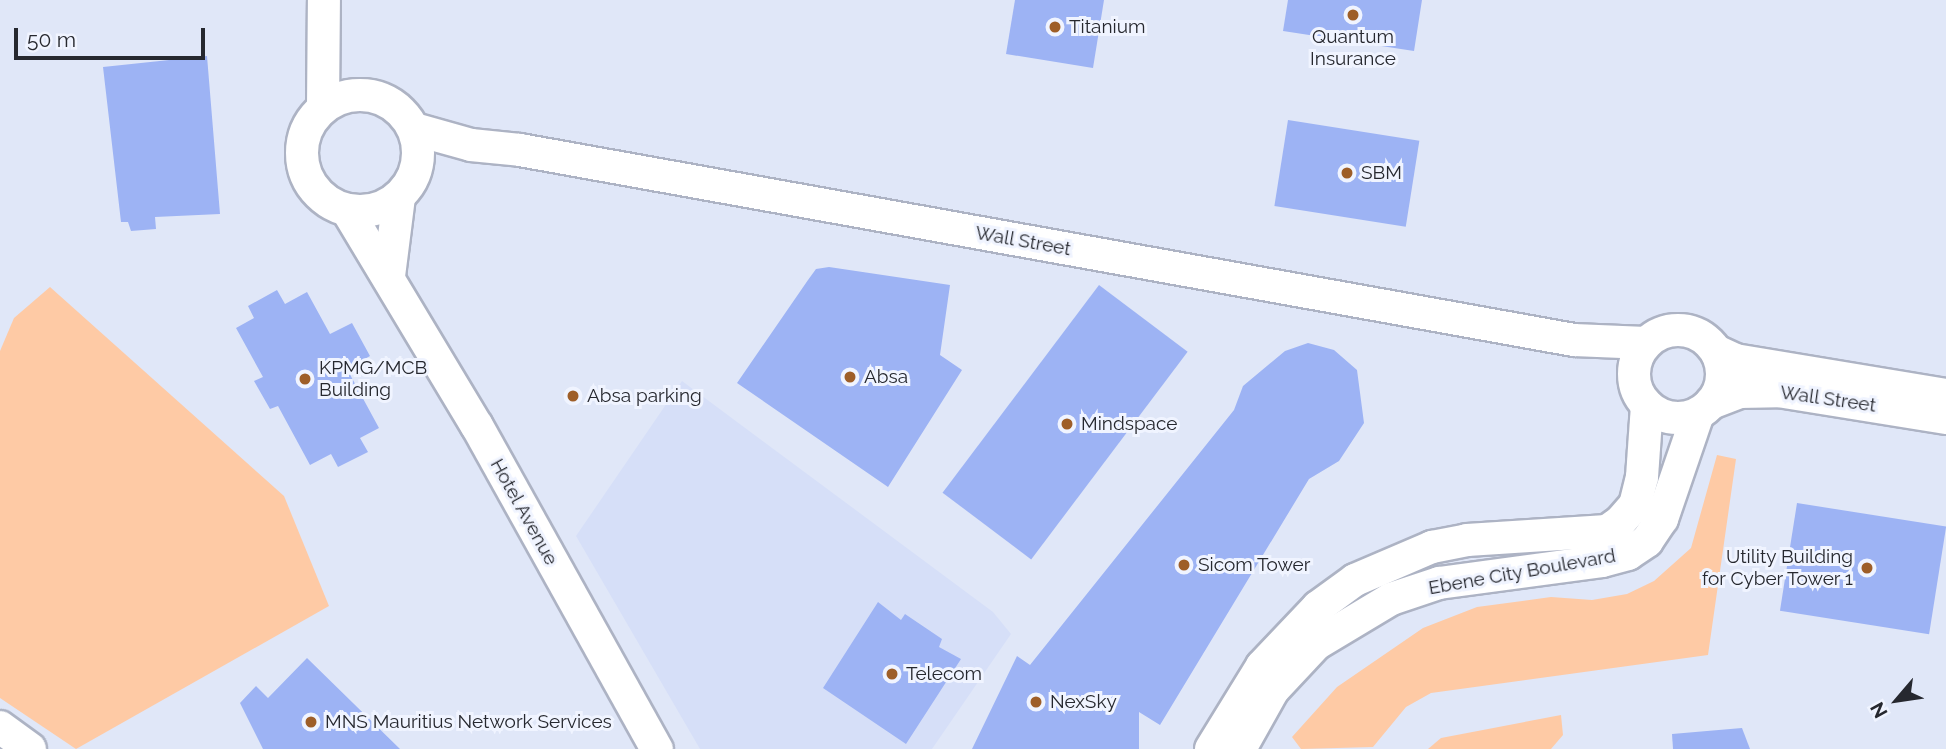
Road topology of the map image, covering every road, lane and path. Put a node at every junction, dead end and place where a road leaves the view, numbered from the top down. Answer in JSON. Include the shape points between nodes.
{"nodes":[{"id":1,"x":324,"y":0,"type":"edge"},
{"id":2,"x":323,"y":43,"type":"junction"},
{"id":3,"x":374,"y":96,"type":"junction"},
{"id":4,"x":323,"y":107,"type":"junction"},
{"id":5,"x":414,"y":129,"type":"junction"},
{"id":6,"x":471,"y":145,"type":"junction"},
{"id":7,"x":418,"y":165,"type":"junction"},
{"id":8,"x":399,"y":197,"type":"junction"},
{"id":9,"x":347,"y":210,"type":"junction"},
{"id":10,"x":389,"y":276,"type":"junction"},
{"id":11,"x":1574,"y":340,"type":"junction"},
{"id":12,"x":1646,"y":343,"type":"junction"},
{"id":13,"x":1716,"y":351,"type":"junction"},
{"id":14,"x":1641,"y":393,"type":"junction"},
{"id":15,"x":1946,"y":395,"type":"edge"},
{"id":16,"x":1704,"y":408,"type":"junction"},
{"id":17,"x":1946,"y":418,"type":"edge"},
{"id":18,"x":0,"y":727,"type":"edge"},
{"id":19,"x":650,"y":746,"type":"edge"},
{"id":20,"x":30,"y":749,"type":"edge"},
{"id":21,"x":1211,"y":749,"type":"edge"},
{"id":22,"x":1240,"y":749,"type":"edge"}],
"edges":[{"from":1,"to":2,"type":"street"},
{"from":2,"to":3,"type":"street"},
{"from":2,"to":4,"type":"street"},
{"from":3,"to":4,"type":"street","via":[[339,98]]},
{"from":3,"to":5,"type":"street","via":[[390,103]]},
{"from":4,"to":9,"type":"street","via":[[303,138],[302,157],[316,191]]},
{"from":5,"to":6,"type":"street","name":"Wall Street"},
{"from":5,"to":7,"type":"street"},
{"from":6,"to":7,"type":"street","name":"Wall Street"},
{"from":6,"to":11,"type":"street","name":"Wall Street","via":[[520,150]]},
{"from":7,"to":8,"type":"street"},
{"from":8,"to":9,"type":"street","via":[[383,207]]},
{"from":8,"to":10,"type":"street"},
{"from":9,"to":10,"type":"street","name":"Hotel Avenue"},
{"from":10,"to":19,"type":"street","name":"Hotel Avenue"},
{"from":11,"to":12,"type":"street","name":"Wall Street"},
{"from":11,"to":14,"type":"street","name":"Wall Street"},
{"from":12,"to":13,"type":"street","via":[[1657,335],[1683,330],[1697,334]]},
{"from":12,"to":14,"type":"street","via":[[1638,355]]},
{"from":13,"to":15,"type":"street","via":[[1735,360]]},
{"from":13,"to":16,"type":"street","via":[[1722,377]]},
{"from":14,"to":16,"type":"street","via":[[1671,417]]},
{"from":14,"to":21,"type":"street","name":"Ebene City Boulevard","via":[[1642,477],[1635,505],[1620,522],[1607,531],[1467,540],[1432,547],[1355,580],[1318,607],[1262,666]]},
{"from":16,"to":17,"type":"street","name":"Wall Street","via":[[1739,392],[1778,391]]},
{"from":16,"to":22,"type":"street","name":"Ebene City Boulevard","via":[[1662,519],[1647,541],[1628,554],[1602,561],[1438,583],[1391,599],[1316,644],[1273,691]]},
{"from":18,"to":20,"type":"street"}]}
